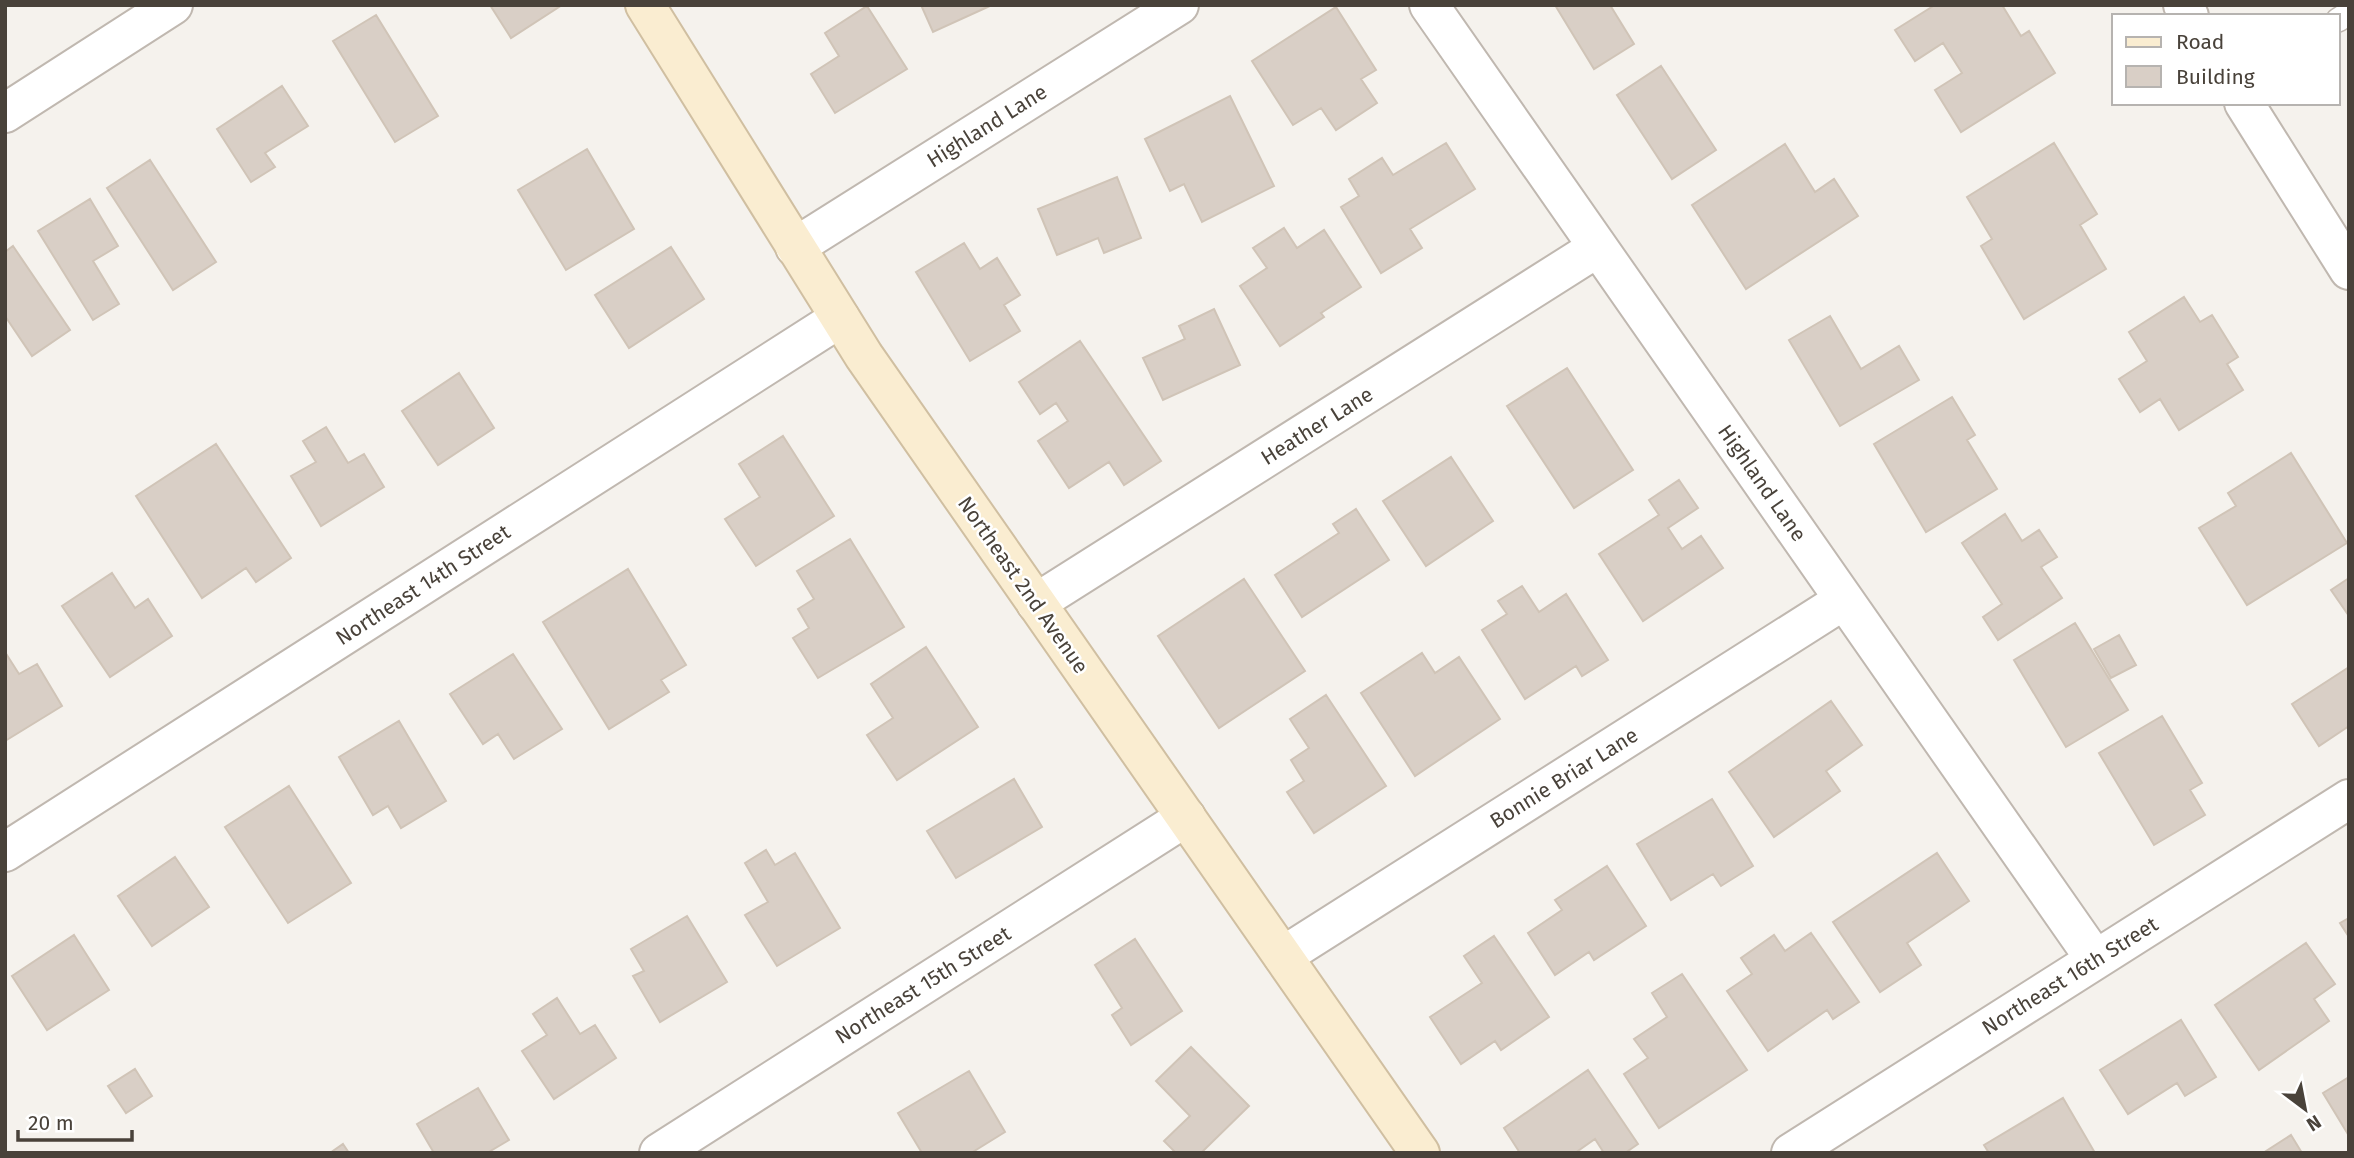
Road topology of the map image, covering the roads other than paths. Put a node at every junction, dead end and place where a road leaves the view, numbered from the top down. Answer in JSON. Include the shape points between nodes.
{"nodes":[{"id":1,"x":173,"y":5,"type":"edge"},
{"id":2,"x":645,"y":5,"type":"edge"},
{"id":3,"x":1179,"y":5,"type":"edge"},
{"id":4,"x":1429,"y":5,"type":"edge"},
{"id":5,"x":2245,"y":105,"type":"edge"},
{"id":6,"x":5,"y":113,"type":"edge"},
{"id":7,"x":796,"y":247,"type":"junction"},
{"id":8,"x":1597,"y":247,"type":"junction"},
{"id":9,"x":2349,"y":270,"type":"edge"},
{"id":10,"x":840,"y":318,"type":"junction"},
{"id":11,"x":1844,"y":600,"type":"junction"},
{"id":12,"x":1036,"y":603,"type":"junction"},
{"id":13,"x":2349,"y":799,"type":"edge"},
{"id":14,"x":1186,"y":817,"type":"junction"},
{"id":15,"x":5,"y":852,"type":"edge"},
{"id":16,"x":1283,"y":956,"type":"junction"},
{"id":17,"x":2095,"y":960,"type":"junction"},
{"id":18,"x":659,"y":1153,"type":"edge"},
{"id":19,"x":1420,"y":1153,"type":"edge"},
{"id":20,"x":1791,"y":1153,"type":"edge"}],
"edges":[{"from":1,"to":6,"type":"street"},
{"from":2,"to":7,"type":"street","name":"Northeast 2nd Avenue"},
{"from":3,"to":7,"type":"street","name":"Highland Lane"},
{"from":4,"to":8,"type":"street","name":"Highland Lane"},
{"from":5,"to":9,"type":"street"},
{"from":7,"to":10,"type":"street","name":"Northeast 2nd Avenue"},
{"from":8,"to":11,"type":"street","name":"Highland Lane"},
{"from":8,"to":12,"type":"street","name":"Heather Lane"},
{"from":10,"to":12,"type":"street","name":"Northeast 2nd Avenue"},
{"from":10,"to":15,"type":"street","name":"Northeast 14th Street"},
{"from":11,"to":16,"type":"street","name":"Bonnie Briar Lane"},
{"from":11,"to":17,"type":"street","name":"Highland Lane"},
{"from":12,"to":14,"type":"street","name":"Northeast 2nd Avenue"},
{"from":13,"to":17,"type":"street","name":"Northeast 16th Street"},
{"from":14,"to":16,"type":"street","name":"Northeast 2nd Avenue"},
{"from":14,"to":18,"type":"street","name":"Northeast 15th Street"},
{"from":16,"to":19,"type":"street","name":"Northeast 2nd Avenue"},
{"from":17,"to":20,"type":"street","name":"Northeast 16th Street"}]}
